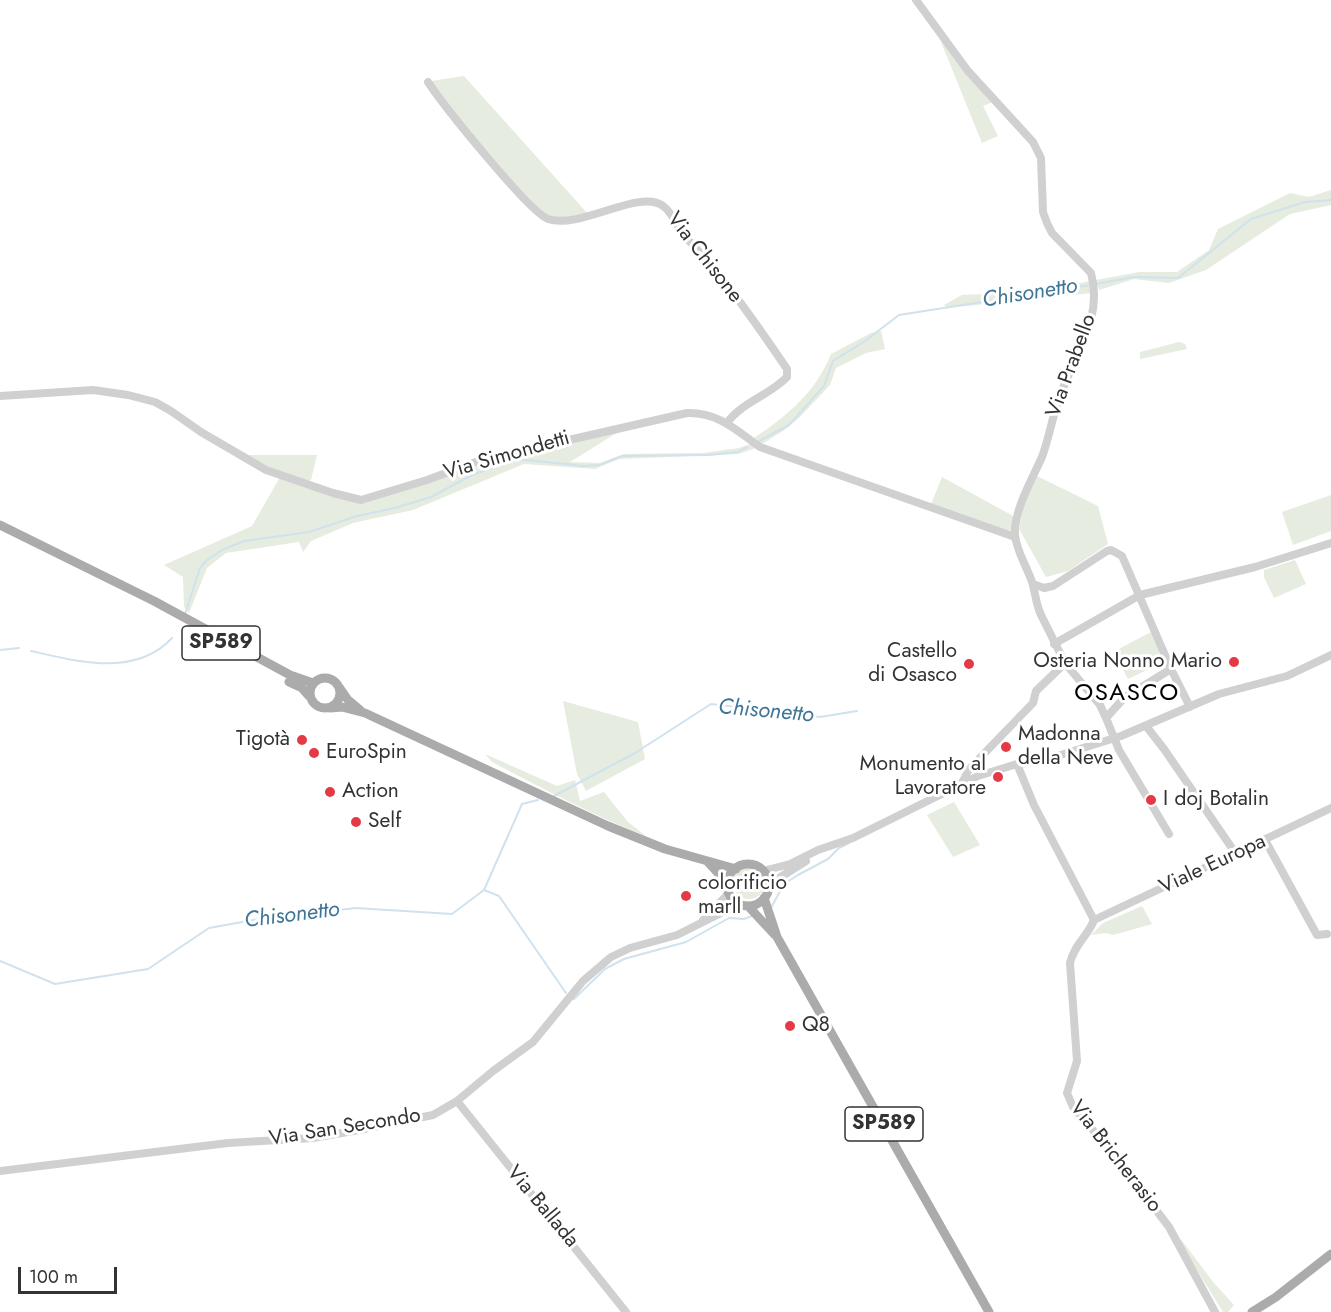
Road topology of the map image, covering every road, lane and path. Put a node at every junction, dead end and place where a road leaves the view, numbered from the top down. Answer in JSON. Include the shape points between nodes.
{"nodes":[{"id":1,"x":916,"y":0,"type":"edge"},
{"id":2,"x":428,"y":82,"type":"dead end"},
{"id":3,"x":0,"y":396,"type":"edge"},
{"id":4,"x":727,"y":423,"type":"junction"},
{"id":5,"x":0,"y":525,"type":"edge"},
{"id":6,"x":1015,"y":537,"type":"junction"},
{"id":7,"x":1331,"y":543,"type":"edge"},
{"id":8,"x":1033,"y":584,"type":"junction"},
{"id":9,"x":131,"y":591,"type":"junction"},
{"id":10,"x":1140,"y":595,"type":"junction"},
{"id":11,"x":1054,"y":644,"type":"junction"},
{"id":12,"x":1331,"y":655,"type":"edge"},
{"id":13,"x":1065,"y":663,"type":"junction"},
{"id":14,"x":1171,"y":669,"type":"junction"},
{"id":15,"x":313,"y":683,"type":"junction"},
{"id":16,"x":338,"y":686,"type":"junction"},
{"id":17,"x":309,"y":696,"type":"junction"},
{"id":18,"x":1190,"y":707,"type":"junction"},
{"id":19,"x":330,"y":708,"type":"junction"},
{"id":20,"x":365,"y":713,"type":"junction"},
{"id":21,"x":1106,"y":717,"type":"junction"},
{"id":22,"x":1146,"y":726,"type":"junction"},
{"id":23,"x":1113,"y":738,"type":"junction"},
{"id":24,"x":1017,"y":764,"type":"junction"},
{"id":25,"x":962,"y":783,"type":"junction"},
{"id":26,"x":1331,"y":808,"type":"edge"},
{"id":27,"x":1169,"y":834,"type":"dead end"},
{"id":28,"x":1265,"y":840,"type":"junction"},
{"id":29,"x":832,"y":846,"type":"junction"},
{"id":30,"x":1236,"y":854,"type":"junction"},
{"id":31,"x":705,"y":860,"type":"junction"},
{"id":32,"x":736,"y":869,"type":"junction"},
{"id":33,"x":763,"y":870,"type":"junction"},
{"id":34,"x":769,"y":888,"type":"junction"},
{"id":35,"x":728,"y":891,"type":"junction"},
{"id":36,"x":764,"y":898,"type":"junction"},
{"id":37,"x":745,"y":906,"type":"junction"},
{"id":38,"x":1094,"y":920,"type":"junction"},
{"id":39,"x":697,"y":926,"type":"junction"},
{"id":40,"x":1327,"y":934,"type":"dead end"},
{"id":41,"x":777,"y":937,"type":"junction"},
{"id":42,"x":458,"y":1101,"type":"junction"},
{"id":43,"x":0,"y":1171,"type":"edge"},
{"id":44,"x":1331,"y":1254,"type":"edge"},
{"id":45,"x":626,"y":1312,"type":"edge"},
{"id":46,"x":990,"y":1312,"type":"edge"},
{"id":47,"x":1215,"y":1312,"type":"edge"},
{"id":48,"x":1252,"y":1312,"type":"edge"}],
"edges":[{"from":1,"to":6,"type":"street","name":"Via Prabello","via":[[968,71],[1034,142],[1041,158],[1043,213],[1047,223],[1090,273],[1095,291],[1090,325],[1022,500]]},
{"from":2,"to":4,"type":"street","name":"Via Chisone","via":[[518,192],[547,219],[570,220],[640,201],[663,205],[787,369],[787,377],[780,384],[733,414]]},
{"from":3,"to":4,"type":"street","name":"Via Simondetti","via":[[93,390],[128,394],[171,411],[266,470],[361,500],[481,460],[687,413],[704,413]]},
{"from":4,"to":6,"type":"street","name":"Via Simondetti","via":[[760,447]]},
{"from":5,"to":9,"type":"main road","number":"SP589"},
{"from":6,"to":8,"type":"street"},
{"from":7,"to":10,"type":"street","via":[[1255,567]]},
{"from":8,"to":10,"type":"street","via":[[1053,586],[1111,550],[1122,556]]},
{"from":8,"to":11,"type":"street","via":[[1036,606]]},
{"from":9,"to":15,"type":"main road","number":"SP589","via":[[290,675]]},
{"from":9,"to":17,"type":"main road","number":"SP589","via":[[302,688]]},
{"from":10,"to":11,"type":"street"},
{"from":10,"to":14,"type":"street"},
{"from":11,"to":13,"type":"street"},
{"from":12,"to":18,"type":"street","number":"SP589","via":[[1287,676],[1219,694]]},
{"from":13,"to":21,"type":"street"},
{"from":13,"to":25,"type":"street","via":[[1036,691],[1033,703],[975,763]]},
{"from":14,"to":18,"type":"street"},
{"from":14,"to":21,"type":"street","via":[[1124,698]]},
{"from":15,"to":16,"type":"main road","number":"SP589","via":[[326,678]]},
{"from":15,"to":17,"type":"main road"},
{"from":16,"to":19,"type":"main road","via":[[340,696]]},
{"from":16,"to":20,"type":"main road","number":"SP589"},
{"from":17,"to":19,"type":"main road","number":"SP589","via":[[318,707]]},
{"from":18,"to":22,"type":"street","number":"SP589"},
{"from":19,"to":20,"type":"main road","number":"SP589"},
{"from":20,"to":31,"type":"main road","number":"SP589","via":[[608,826]]},
{"from":21,"to":23,"type":"street"},
{"from":22,"to":23,"type":"street","number":"SP589"},
{"from":22,"to":30,"type":"street"},
{"from":23,"to":24,"type":"street","number":"SP589","via":[[1041,761]]},
{"from":23,"to":27,"type":"street"},
{"from":24,"to":25,"type":"street","number":"SP589"},
{"from":24,"to":38,"type":"street"},
{"from":25,"to":29,"type":"street","number":"SP589"},
{"from":26,"to":28,"type":"street","name":"Viale Europa"},
{"from":28,"to":30,"type":"street","name":"Viale Europa"},
{"from":28,"to":40,"type":"street","via":[[1317,934]]},
{"from":29,"to":33,"type":"street","number":"SP589","via":[[790,864]]},
{"from":29,"to":34,"type":"street","number":"SP589"},
{"from":30,"to":38,"type":"street","name":"Viale Europa"},
{"from":31,"to":32,"type":"main road","number":"SP589"},
{"from":31,"to":35,"type":"main road","number":"SP589"},
{"from":32,"to":33,"type":"main road","number":"SP589","via":[[753,865]]},
{"from":32,"to":35,"type":"main road","via":[[729,877]]},
{"from":33,"to":34,"type":"main road"},
{"from":34,"to":36,"type":"main road","number":"SP589"},
{"from":35,"to":37,"type":"main road","number":"SP589"},
{"from":35,"to":39,"type":"street"},
{"from":36,"to":37,"type":"main road"},
{"from":36,"to":41,"type":"main road","number":"SP589"},
{"from":37,"to":39,"type":"street","name":"Via San Secondo"},
{"from":37,"to":41,"type":"main road","number":"SP589"},
{"from":38,"to":47,"type":"street","name":"Via Bricherasio","via":[[1072,953],[1070,963],[1077,1061],[1067,1093],[1073,1107],[1169,1227]]},
{"from":39,"to":42,"type":"street","name":"Via San Secondo","via":[[611,957],[583,981],[533,1042]]},
{"from":41,"to":46,"type":"main road","number":"SP589"},
{"from":42,"to":43,"type":"street","name":"Via San Secondo","via":[[433,1115],[312,1138],[228,1143]]},
{"from":42,"to":45,"type":"street","name":"Via Ballada"},
{"from":44,"to":48,"type":"main road"}]}
